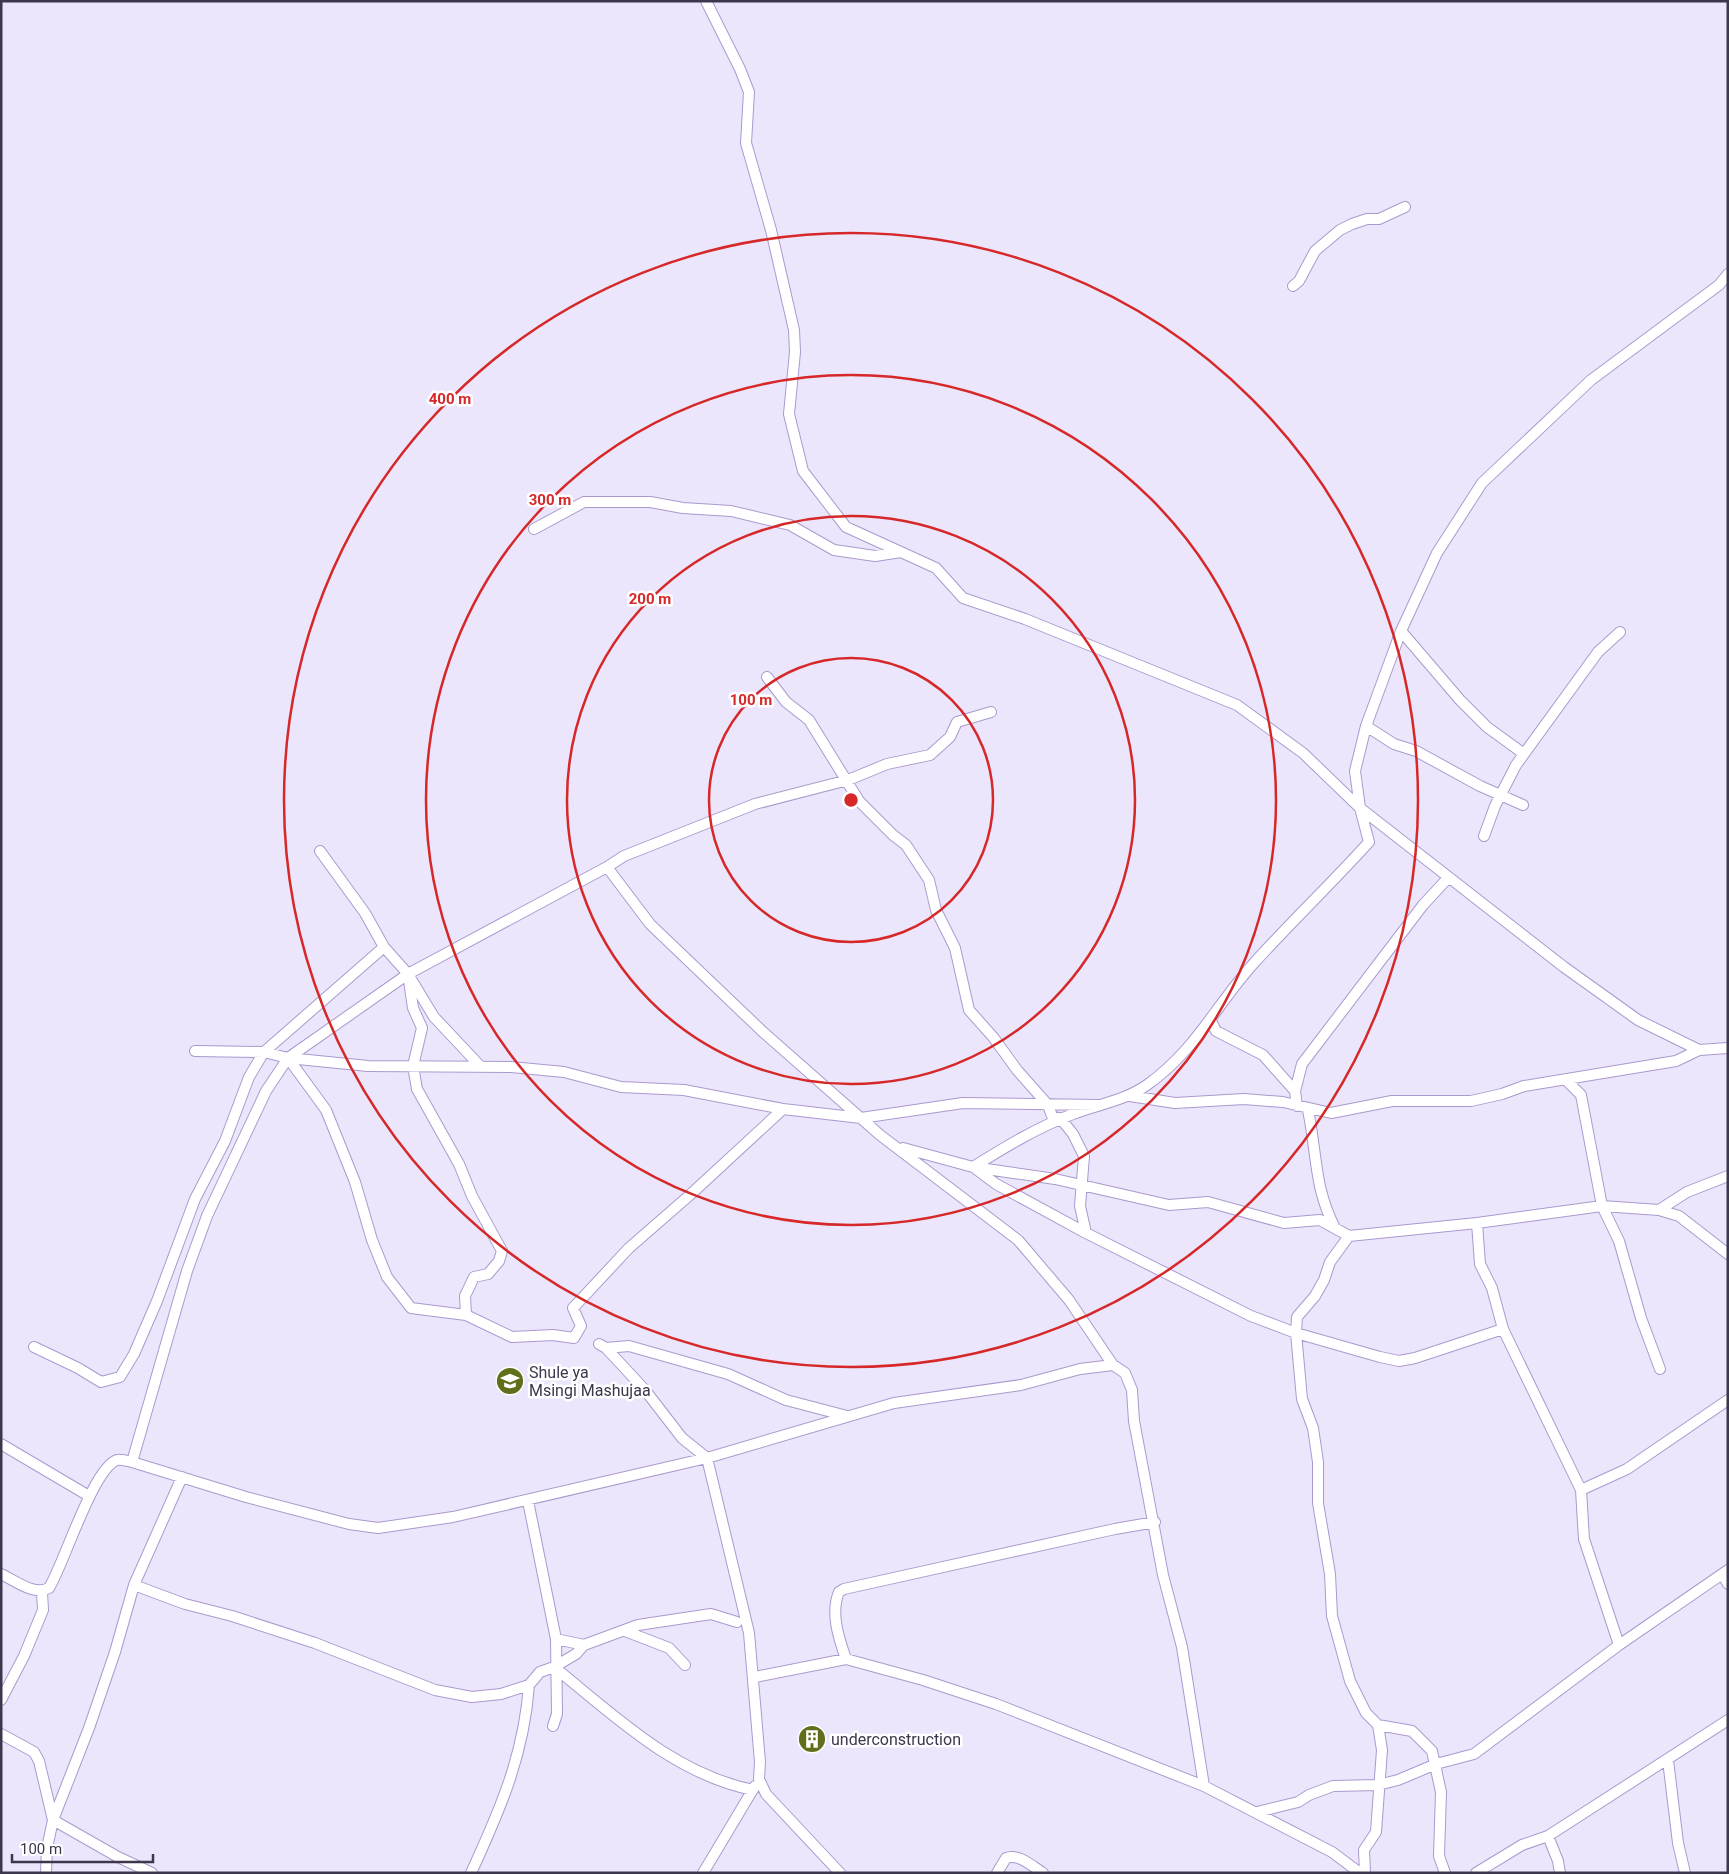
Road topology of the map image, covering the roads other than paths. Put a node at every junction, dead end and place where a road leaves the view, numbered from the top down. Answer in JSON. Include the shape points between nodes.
{"nodes":[{"id":1,"x":706,"y":1,"type":"edge"},
{"id":2,"x":1405,"y":207,"type":"dead end"},
{"id":3,"x":1728,"y":274,"type":"edge"},
{"id":4,"x":1719,"y":285,"type":"junction"},
{"id":5,"x":1293,"y":286,"type":"dead end"},
{"id":6,"x":1728,"y":293,"type":"edge"},
{"id":7,"x":534,"y":529,"type":"dead end"},
{"id":8,"x":901,"y":552,"type":"junction"},
{"id":9,"x":1400,"y":631,"type":"junction"},
{"id":10,"x":1620,"y":632,"type":"dead end"},
{"id":11,"x":767,"y":678,"type":"dead end"},
{"id":12,"x":991,"y":712,"type":"dead end"},
{"id":13,"x":1366,"y":726,"type":"junction"},
{"id":14,"x":1524,"y":754,"type":"junction"},
{"id":15,"x":848,"y":780,"type":"junction"},
{"id":16,"x":1501,"y":795,"type":"junction"},
{"id":17,"x":1523,"y":805,"type":"dead end"},
{"id":18,"x":1360,"y":808,"type":"junction"},
{"id":19,"x":1484,"y":836,"type":"dead end"},
{"id":20,"x":320,"y":851,"type":"dead end"},
{"id":21,"x":607,"y":867,"type":"junction"},
{"id":22,"x":1448,"y":878,"type":"junction"},
{"id":23,"x":384,"y":947,"type":"junction"},
{"id":24,"x":408,"y":974,"type":"junction"},
{"id":25,"x":1211,"y":1021,"type":"junction"},
{"id":26,"x":1728,"y":1048,"type":"edge"},
{"id":27,"x":1699,"y":1050,"type":"junction"},
{"id":28,"x":195,"y":1051,"type":"dead end"},
{"id":29,"x":264,"y":1052,"type":"junction"},
{"id":30,"x":288,"y":1058,"type":"junction"},
{"id":31,"x":413,"y":1066,"type":"junction"},
{"id":32,"x":482,"y":1067,"type":"junction"},
{"id":33,"x":1566,"y":1080,"type":"junction"},
{"id":34,"x":1295,"y":1091,"type":"junction"},
{"id":35,"x":1130,"y":1096,"type":"junction"},
{"id":36,"x":1048,"y":1104,"type":"junction"},
{"id":37,"x":1104,"y":1105,"type":"junction"},
{"id":38,"x":1296,"y":1106,"type":"junction"},
{"id":39,"x":783,"y":1109,"type":"junction"},
{"id":40,"x":1308,"y":1110,"type":"junction"},
{"id":41,"x":860,"y":1118,"type":"junction"},
{"id":42,"x":1061,"y":1119,"type":"junction"},
{"id":43,"x":896,"y":1146,"type":"junction"},
{"id":44,"x":973,"y":1167,"type":"junction"},
{"id":45,"x":1728,"y":1176,"type":"edge"},
{"id":46,"x":1082,"y":1185,"type":"junction"},
{"id":47,"x":1602,"y":1206,"type":"junction"},
{"id":48,"x":1659,"y":1210,"type":"junction"},
{"id":49,"x":1477,"y":1223,"type":"junction"},
{"id":50,"x":1335,"y":1228,"type":"junction"},
{"id":51,"x":1086,"y":1233,"type":"junction"},
{"id":52,"x":1349,"y":1236,"type":"junction"},
{"id":53,"x":1728,"y":1254,"type":"edge"},
{"id":54,"x":466,"y":1315,"type":"junction"},
{"id":55,"x":1503,"y":1329,"type":"junction"},
{"id":56,"x":1296,"y":1333,"type":"junction"},
{"id":57,"x":34,"y":1347,"type":"dead end"},
{"id":58,"x":1113,"y":1365,"type":"junction"},
{"id":59,"x":1660,"y":1370,"type":"dead end"},
{"id":60,"x":1728,"y":1400,"type":"edge"},
{"id":61,"x":848,"y":1416,"type":"junction"},
{"id":62,"x":1,"y":1444,"type":"edge"},
{"id":63,"x":707,"y":1458,"type":"junction"},
{"id":64,"x":132,"y":1462,"type":"junction"},
{"id":65,"x":182,"y":1477,"type":"junction"},
{"id":66,"x":1581,"y":1490,"type":"junction"},
{"id":67,"x":89,"y":1496,"type":"junction"},
{"id":68,"x":528,"y":1501,"type":"junction"},
{"id":69,"x":1154,"y":1522,"type":"junction"},
{"id":70,"x":1725,"y":1572,"type":"edge"},
{"id":71,"x":1,"y":1574,"type":"edge"},
{"id":72,"x":1728,"y":1584,"type":"edge"},
{"id":73,"x":134,"y":1585,"type":"junction"},
{"id":74,"x":42,"y":1592,"type":"junction"},
{"id":75,"x":737,"y":1622,"type":"dead end"},
{"id":76,"x":625,"y":1631,"type":"junction"},
{"id":77,"x":556,"y":1639,"type":"junction"},
{"id":78,"x":584,"y":1645,"type":"junction"},
{"id":79,"x":1619,"y":1645,"type":"junction"},
{"id":80,"x":846,"y":1659,"type":"junction"},
{"id":81,"x":685,"y":1665,"type":"dead end"},
{"id":82,"x":554,"y":1667,"type":"junction"},
{"id":83,"x":754,"y":1677,"type":"junction"},
{"id":84,"x":529,"y":1685,"type":"junction"},
{"id":85,"x":1,"y":1700,"type":"edge"},
{"id":86,"x":1728,"y":1720,"type":"edge"},
{"id":87,"x":1378,"y":1725,"type":"junction"},
{"id":88,"x":553,"y":1726,"type":"dead end"},
{"id":89,"x":1,"y":1734,"type":"edge"},
{"id":90,"x":1668,"y":1760,"type":"junction"},
{"id":91,"x":1436,"y":1764,"type":"junction"},
{"id":92,"x":759,"y":1779,"type":"junction"},
{"id":93,"x":1378,"y":1785,"type":"junction"},
{"id":94,"x":1204,"y":1786,"type":"junction"},
{"id":95,"x":753,"y":1790,"type":"junction"},
{"id":96,"x":1258,"y":1812,"type":"junction"},
{"id":97,"x":53,"y":1820,"type":"junction"},
{"id":98,"x":1548,"y":1836,"type":"junction"},
{"id":99,"x":46,"y":1873,"type":"edge"},
{"id":100,"x":152,"y":1873,"type":"edge"},
{"id":101,"x":471,"y":1873,"type":"edge"},
{"id":102,"x":703,"y":1873,"type":"edge"},
{"id":103,"x":840,"y":1873,"type":"edge"},
{"id":104,"x":997,"y":1873,"type":"edge"},
{"id":105,"x":1043,"y":1873,"type":"edge"},
{"id":106,"x":1360,"y":1873,"type":"edge"},
{"id":107,"x":1365,"y":1873,"type":"edge"},
{"id":108,"x":1444,"y":1873,"type":"edge"},
{"id":109,"x":1476,"y":1873,"type":"edge"},
{"id":110,"x":1560,"y":1873,"type":"edge"},
{"id":111,"x":1685,"y":1873,"type":"edge"}],
"edges":[{"from":1,"to":8,"type":"street","via":[[749,92],[746,143],[771,230],[794,330],[789,414],[803,472],[846,528]]},
{"from":2,"to":5,"type":"street","via":[[1379,219],[1367,219],[1340,230],[1315,251]]},
{"from":3,"to":4,"type":"street"},
{"from":4,"to":6,"type":"street"},
{"from":4,"to":9,"type":"street","via":[[1592,380],[1482,483],[1437,553]]},
{"from":7,"to":8,"type":"street","via":[[584,502],[650,502],[731,511],[790,525],[834,550],[875,556]]},
{"from":8,"to":18,"type":"street","via":[[936,568],[963,598],[1025,619],[1237,705],[1303,754]]},
{"from":9,"to":13,"type":"street"},
{"from":9,"to":14,"type":"street","via":[[1487,727]]},
{"from":10,"to":14,"type":"street","via":[[1598,652]]},
{"from":11,"to":15,"type":"street","via":[[786,702],[809,720]]},
{"from":12,"to":15,"type":"street","via":[[957,722],[950,737],[930,755],[887,764]]},
{"from":13,"to":16,"type":"street","via":[[1394,744],[1416,751]]},
{"from":13,"to":18,"type":"street","via":[[1355,771]]},
{"from":14,"to":16,"type":"street"},
{"from":15,"to":21,"type":"street","via":[[755,804],[624,856]]},
{"from":15,"to":36,"type":"street","via":[[859,800],[906,845],[929,880],[936,910],[955,948],[969,1010]]},
{"from":16,"to":17,"type":"street"},
{"from":16,"to":19,"type":"street"},
{"from":18,"to":22,"type":"street"},
{"from":18,"to":25,"type":"street","via":[[1369,842],[1253,964]]},
{"from":20,"to":23,"type":"street","via":[[365,912]]},
{"from":21,"to":24,"type":"street"},
{"from":21,"to":41,"type":"street","via":[[650,924],[683,957]]},
{"from":22,"to":27,"type":"street","via":[[1638,1020]]},
{"from":22,"to":34,"type":"street","via":[[1423,905],[1302,1064]]},
{"from":23,"to":24,"type":"street"},
{"from":23,"to":29,"type":"street"},
{"from":24,"to":30,"type":"street"},
{"from":24,"to":31,"type":"street","via":[[413,1008],[422,1028]]},
{"from":24,"to":32,"type":"street","via":[[434,1018]]},
{"from":25,"to":34,"type":"street","via":[[1216,1031],[1263,1054]]},
{"from":25,"to":35,"type":"street","via":[[1175,1062]]},
{"from":26,"to":27,"type":"street"},
{"from":27,"to":33,"type":"street","via":[[1676,1061]]},
{"from":28,"to":29,"type":"street"},
{"from":29,"to":30,"type":"street"},
{"from":29,"to":57,"type":"street","via":[[249,1077],[225,1141],[195,1198],[158,1300],[120,1377],[101,1382]]},
{"from":30,"to":31,"type":"street","via":[[368,1066]]},
{"from":30,"to":54,"type":"street","via":[[326,1110],[355,1182],[387,1277],[412,1308]]},
{"from":30,"to":64,"type":"street","via":[[266,1091],[207,1216],[187,1271]]},
{"from":31,"to":32,"type":"street"},
{"from":31,"to":54,"type":"street","via":[[420,1096],[459,1164],[472,1196],[502,1251],[499,1262],[488,1274],[474,1277],[465,1296]]},
{"from":32,"to":39,"type":"street","via":[[564,1072],[621,1087],[684,1090]]},
{"from":33,"to":40,"type":"street","via":[[1524,1086],[1471,1101],[1392,1101],[1331,1113]]},
{"from":33,"to":47,"type":"street","via":[[1581,1095]]},
{"from":34,"to":38,"type":"street"},
{"from":35,"to":37,"type":"street"},
{"from":35,"to":38,"type":"street","via":[[1175,1103],[1244,1099]]},
{"from":36,"to":37,"type":"street"},
{"from":36,"to":41,"type":"street","via":[[962,1103]]},
{"from":36,"to":42,"type":"street","via":[[1052,1116]]},
{"from":37,"to":42,"type":"street"},
{"from":38,"to":40,"type":"street"},
{"from":39,"to":41,"type":"street"},
{"from":39,"to":54,"type":"street","via":[[629,1248],[573,1308],[580,1326],[574,1338],[553,1335],[512,1337]]},
{"from":40,"to":50,"type":"street","via":[[1314,1136],[1317,1182],[1324,1209]]},
{"from":41,"to":43,"type":"street"},
{"from":42,"to":44,"type":"street"},
{"from":42,"to":46,"type":"street","via":[[1084,1156]]},
{"from":43,"to":44,"type":"street"},
{"from":43,"to":58,"type":"street","via":[[1018,1240],[1069,1300]]},
{"from":44,"to":46,"type":"street"},
{"from":44,"to":51,"type":"street","via":[[996,1184]]},
{"from":45,"to":48,"type":"street","via":[[1687,1192]]},
{"from":46,"to":50,"type":"street","via":[[1169,1205],[1208,1202],[1284,1223],[1320,1220]]},
{"from":46,"to":51,"type":"street","via":[[1080,1206]]},
{"from":47,"to":48,"type":"street"},
{"from":47,"to":49,"type":"street"},
{"from":47,"to":59,"type":"street","via":[[1619,1241]]},
{"from":48,"to":53,"type":"street","via":[[1679,1216]]},
{"from":49,"to":52,"type":"street"},
{"from":49,"to":55,"type":"street","via":[[1480,1264],[1492,1288]]},
{"from":50,"to":52,"type":"street"},
{"from":51,"to":56,"type":"street","via":[[1251,1316]]},
{"from":52,"to":56,"type":"street","via":[[1330,1262],[1315,1296],[1298,1317]]},
{"from":55,"to":56,"type":"street","via":[[1399,1361]]},
{"from":55,"to":66,"type":"street"},
{"from":56,"to":87,"type":"street","via":[[1302,1399],[1313,1428],[1318,1462],[1318,1503],[1330,1574],[1332,1616],[1350,1681],[1366,1713]]},
{"from":58,"to":61,"type":"street","via":[[1080,1369],[1021,1384],[894,1403]]},
{"from":58,"to":69,"type":"street","via":[[1125,1373],[1132,1390],[1134,1421]]},
{"from":60,"to":66,"type":"street","via":[[1627,1469]]},
{"from":61,"to":63,"type":"street"},
{"from":61,"to":63,"type":"street","via":[[786,1400],[719,1371],[629,1346],[602,1346],[645,1390],[682,1438]]},
{"from":62,"to":67,"type":"street"},
{"from":63,"to":68,"type":"street"},
{"from":63,"to":83,"type":"street","via":[[749,1633]]},
{"from":64,"to":65,"type":"street"},
{"from":64,"to":67,"type":"street","via":[[118,1460],[108,1466]]},
{"from":65,"to":68,"type":"street","via":[[349,1524],[378,1528]]},
{"from":65,"to":73,"type":"street"},
{"from":66,"to":79,"type":"street","via":[[1584,1539]]},
{"from":67,"to":74,"type":"street","via":[[55,1578]]},
{"from":68,"to":77,"type":"street"},
{"from":69,"to":80,"type":"street","via":[[844,1589],[840,1592],[836,1609],[838,1635]]},
{"from":69,"to":94,"type":"street","via":[[1163,1575],[1182,1647]]},
{"from":70,"to":72,"type":"street"},
{"from":70,"to":79,"type":"street"},
{"from":71,"to":74,"type":"street"},
{"from":73,"to":84,"type":"street","via":[[185,1604],[315,1643],[435,1690],[472,1697],[501,1694]]},
{"from":73,"to":97,"type":"street","via":[[98,1703]]},
{"from":74,"to":85,"type":"street","via":[[43,1610]]},
{"from":75,"to":76,"type":"street","via":[[711,1614],[638,1625]]},
{"from":76,"to":78,"type":"street"},
{"from":76,"to":81,"type":"street","via":[[669,1648]]},
{"from":77,"to":78,"type":"street"},
{"from":77,"to":82,"type":"street"},
{"from":78,"to":82,"type":"street","via":[[576,1654]]},
{"from":79,"to":91,"type":"street","via":[[1474,1754]]},
{"from":80,"to":83,"type":"street"},
{"from":80,"to":94,"type":"street","via":[[996,1704]]},
{"from":82,"to":84,"type":"street","via":[[540,1672]]},
{"from":82,"to":88,"type":"street","via":[[557,1714]]},
{"from":82,"to":95,"type":"street","via":[[646,1740],[686,1767],[727,1784]]},
{"from":83,"to":92,"type":"street"},
{"from":84,"to":101,"type":"street","via":[[526,1720],[517,1757],[498,1812]]},
{"from":86,"to":90,"type":"street"},
{"from":87,"to":91,"type":"street","via":[[1412,1731],[1432,1751]]},
{"from":87,"to":93,"type":"street","via":[[1382,1750]]},
{"from":89,"to":97,"type":"street","via":[[34,1752]]},
{"from":90,"to":98,"type":"street"},
{"from":90,"to":111,"type":"street"},
{"from":91,"to":93,"type":"street"},
{"from":91,"to":108,"type":"street","via":[[1441,1792],[1439,1856]]},
{"from":92,"to":95,"type":"street"},
{"from":92,"to":103,"type":"street","via":[[766,1794]]},
{"from":93,"to":96,"type":"street","via":[[1333,1786],[1298,1802]]},
{"from":93,"to":107,"type":"street","via":[[1376,1832],[1364,1850]]},
{"from":94,"to":96,"type":"street"},
{"from":95,"to":102,"type":"street"},
{"from":96,"to":106,"type":"street","via":[[1332,1852]]},
{"from":97,"to":99,"type":"street"},
{"from":97,"to":100,"type":"street"},
{"from":98,"to":109,"type":"street","via":[[1522,1845]]},
{"from":98,"to":110,"type":"street"},
{"from":104,"to":105,"type":"street","via":[[1006,1858],[1011,1856]]}]}
